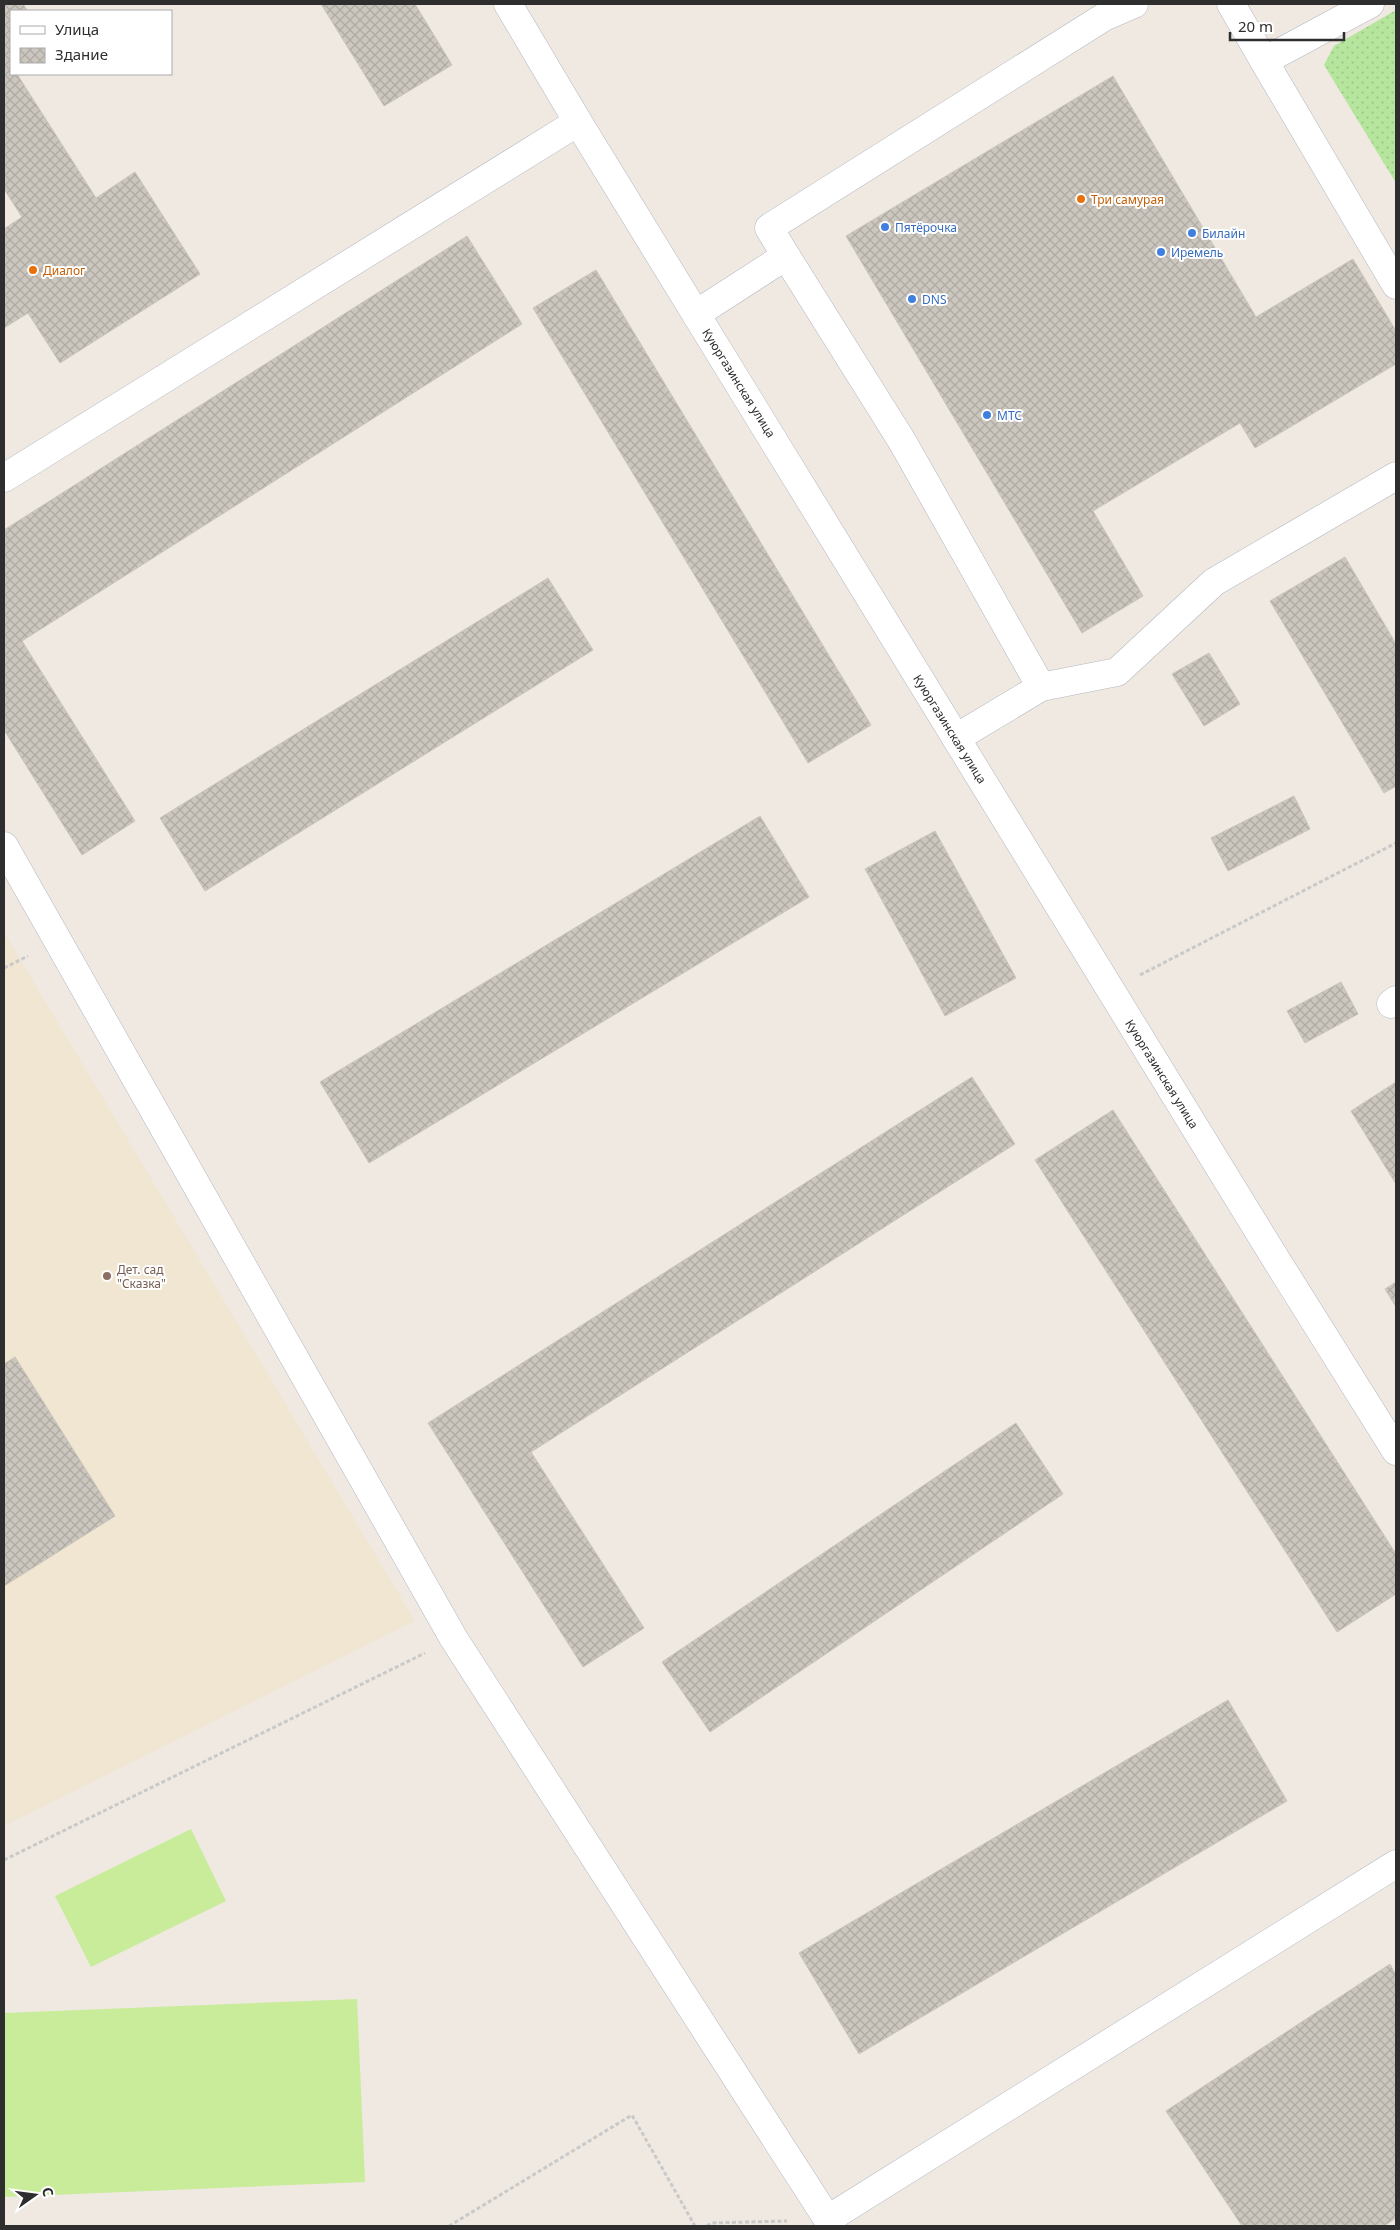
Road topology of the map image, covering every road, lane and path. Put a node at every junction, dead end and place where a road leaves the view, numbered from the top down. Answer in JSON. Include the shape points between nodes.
{"nodes":[{"id":1,"x":508,"y":4,"type":"edge"},
{"id":2,"x":1134,"y":4,"type":"edge"},
{"id":3,"x":1231,"y":4,"type":"edge"},
{"id":4,"x":1370,"y":4,"type":"edge"},
{"id":5,"x":1264,"y":61,"type":"junction"},
{"id":6,"x":578,"y":122,"type":"junction"},
{"id":7,"x":786,"y":256,"type":"junction"},
{"id":8,"x":1396,"y":285,"type":"edge"},
{"id":9,"x":696,"y":314,"type":"junction"},
{"id":10,"x":1396,"y":476,"type":"edge"},
{"id":11,"x":4,"y":478,"type":"edge"},
{"id":12,"x":1041,"y":687,"type":"junction"},
{"id":13,"x":956,"y":738,"type":"junction"},
{"id":14,"x":1396,"y":843,"type":"edge"},
{"id":15,"x":4,"y":846,"type":"edge"},
{"id":16,"x":1111,"y":991,"type":"junction"},
{"id":17,"x":1396,"y":1451,"type":"edge"},
{"id":18,"x":454,"y":1639,"type":"junction"},
{"id":19,"x":4,"y":1860,"type":"edge"},
{"id":20,"x":1396,"y":1864,"type":"edge"},
{"id":21,"x":830,"y":2223,"type":"edge"},
{"id":22,"x":449,"y":2226,"type":"edge"},
{"id":23,"x":695,"y":2226,"type":"edge"},
{"id":24,"x":707,"y":2226,"type":"edge"}],
"edges":[{"from":1,"to":6,"type":"street","name":"Куюргазинская улица"},
{"from":2,"to":7,"type":"street","via":[[1104,17],[769,228]]},
{"from":3,"to":5,"type":"street"},
{"from":4,"to":5,"type":"street"},
{"from":5,"to":8,"type":"street"},
{"from":6,"to":9,"type":"street","name":"Куюргазинская улица"},
{"from":6,"to":11,"type":"street"},
{"from":7,"to":9,"type":"street"},
{"from":7,"to":12,"type":"street","via":[[902,442]]},
{"from":9,"to":13,"type":"street","name":"Куюргазинская улица"},
{"from":10,"to":12,"type":"street","via":[[1214,582],[1117,672]]},
{"from":12,"to":13,"type":"street"},
{"from":13,"to":16,"type":"street","name":"Куюргазинская улица"},
{"from":14,"to":16,"type":"path"},
{"from":15,"to":18,"type":"street"},
{"from":16,"to":17,"type":"street","name":"Куюргазинская улица"},
{"from":18,"to":19,"type":"path"},
{"from":18,"to":21,"type":"street"},
{"from":20,"to":21,"type":"street"},
{"from":21,"to":24,"type":"path","via":[[711,2223]]},
{"from":22,"to":23,"type":"path","via":[[632,2115]]}]}
